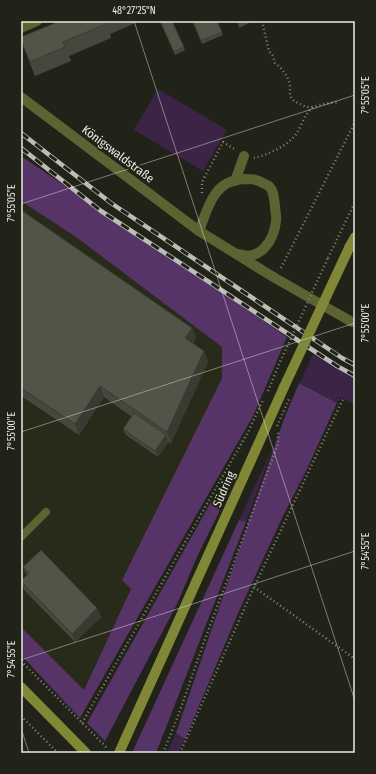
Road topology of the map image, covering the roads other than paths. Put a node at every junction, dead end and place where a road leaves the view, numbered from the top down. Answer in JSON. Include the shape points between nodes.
{"nodes":[{"id":1,"x":37,"y":21,"type":"edge"},
{"id":2,"x":21,"y":28,"type":"edge"},
{"id":3,"x":21,"y":97,"type":"edge"},
{"id":4,"x":244,"y":156,"type":"road end"},
{"id":5,"x":235,"y":181,"type":"junction"},
{"id":6,"x":199,"y":231,"type":"junction"},
{"id":7,"x":355,"y":237,"type":"edge"},
{"id":8,"x":235,"y":253,"type":"junction"},
{"id":9,"x":354,"y":322,"type":"edge"},
{"id":10,"x":46,"y":512,"type":"dead end"},
{"id":11,"x":21,"y":538,"type":"edge"},
{"id":12,"x":21,"y":688,"type":"edge"},
{"id":13,"x":86,"y":753,"type":"edge"},
{"id":14,"x":119,"y":753,"type":"edge"}],
"edges":[{"from":1,"to":2,"type":"street"},
{"from":3,"to":6,"type":"street","name":"Königswaldstraße"},
{"from":4,"to":5,"type":"street"},
{"from":5,"to":6,"type":"street","name":"Königswaldstraße","via":[[228,182],[217,190]]},
{"from":5,"to":8,"type":"street","name":"Königswaldstraße","via":[[256,179],[269,186],[274,194],[276,221],[271,239],[263,250],[245,257]]},
{"from":6,"to":8,"type":"street","name":"Königswaldstraße"},
{"from":7,"to":14,"type":"street","name":"Südring","bridge":true,"via":[[284,387]]},
{"from":8,"to":9,"type":"street","name":"Königswaldstraße"},
{"from":10,"to":11,"type":"lane"},
{"from":12,"to":13,"type":"street"}]}
